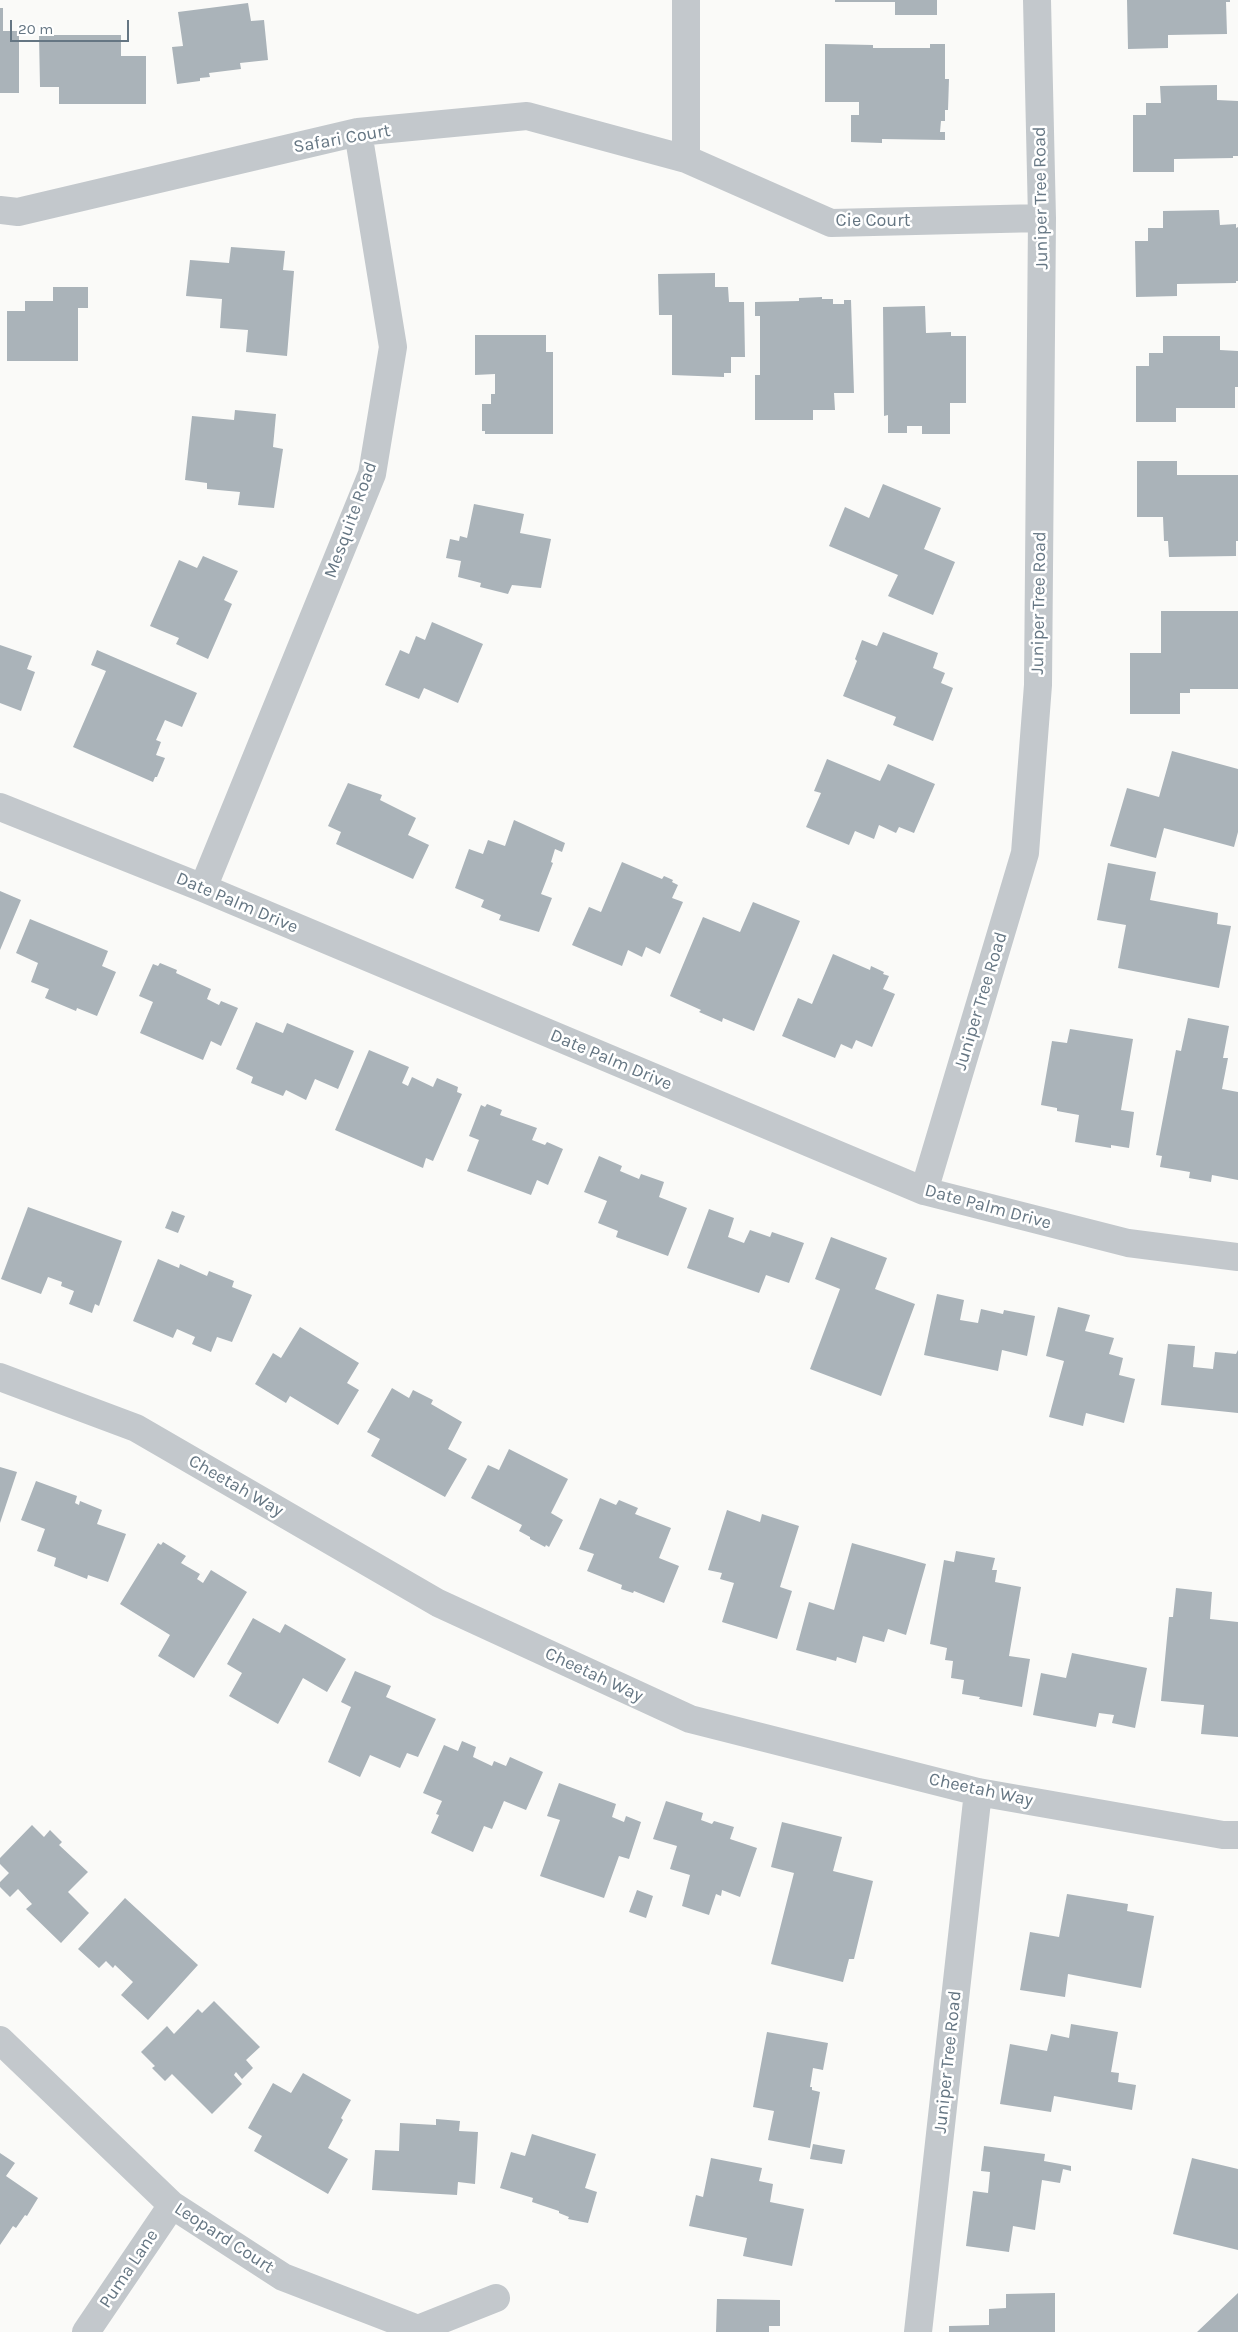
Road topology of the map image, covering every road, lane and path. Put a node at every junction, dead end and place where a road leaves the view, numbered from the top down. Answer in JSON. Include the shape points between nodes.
{"nodes":[{"id":1,"x":686,"y":0,"type":"edge"},
{"id":2,"x":1037,"y":0,"type":"edge"},
{"id":3,"x":358,"y":132,"type":"junction"},
{"id":4,"x":686,"y":159,"type":"junction"},
{"id":5,"x":0,"y":210,"type":"edge"},
{"id":6,"x":1042,"y":218,"type":"junction"},
{"id":7,"x":0,"y":807,"type":"edge"},
{"id":8,"x":203,"y":888,"type":"junction"},
{"id":9,"x":924,"y":1191,"type":"junction"},
{"id":10,"x":1238,"y":1258,"type":"edge"},
{"id":11,"x":0,"y":1377,"type":"edge"},
{"id":12,"x":978,"y":1792,"type":"junction"},
{"id":13,"x":1238,"y":1836,"type":"edge"},
{"id":14,"x":0,"y":2040,"type":"edge"},
{"id":15,"x":172,"y":2206,"type":"junction"},
{"id":16,"x":496,"y":2298,"type":"dead end"},
{"id":17,"x":86,"y":2332,"type":"edge"},
{"id":18,"x":918,"y":2332,"type":"edge"}],
"edges":[{"from":1,"to":4,"type":"street"},
{"from":2,"to":6,"type":"street","name":"Juniper Tree Road"},
{"from":3,"to":4,"type":"street","name":"Safari Court","via":[[527,116]]},
{"from":3,"to":5,"type":"street","name":"Safari Court","via":[[18,212]]},
{"from":3,"to":8,"type":"street","name":"Mesquite Road","via":[[393,347],[372,474]]},
{"from":4,"to":6,"type":"street","name":"Cie Court","via":[[831,223]]},
{"from":6,"to":9,"type":"street","name":"Juniper Tree Road","via":[[1038,685],[1025,853]]},
{"from":7,"to":8,"type":"street","name":"Date Palm Drive"},
{"from":8,"to":9,"type":"street","name":"Date Palm Drive"},
{"from":9,"to":10,"type":"street","name":"Date Palm Drive","via":[[1128,1243]]},
{"from":11,"to":12,"type":"street","name":"Cheetah Way","via":[[136,1428],[438,1603],[690,1719]]},
{"from":12,"to":13,"type":"street","name":"Cheetah Way"},
{"from":12,"to":18,"type":"street","name":"Juniper Tree Road"},
{"from":14,"to":15,"type":"street","name":"Leopard Court"},
{"from":15,"to":16,"type":"street","name":"Leopard Court","via":[[283,2277],[418,2330]]},
{"from":15,"to":17,"type":"street","name":"Puma Lane"}]}
